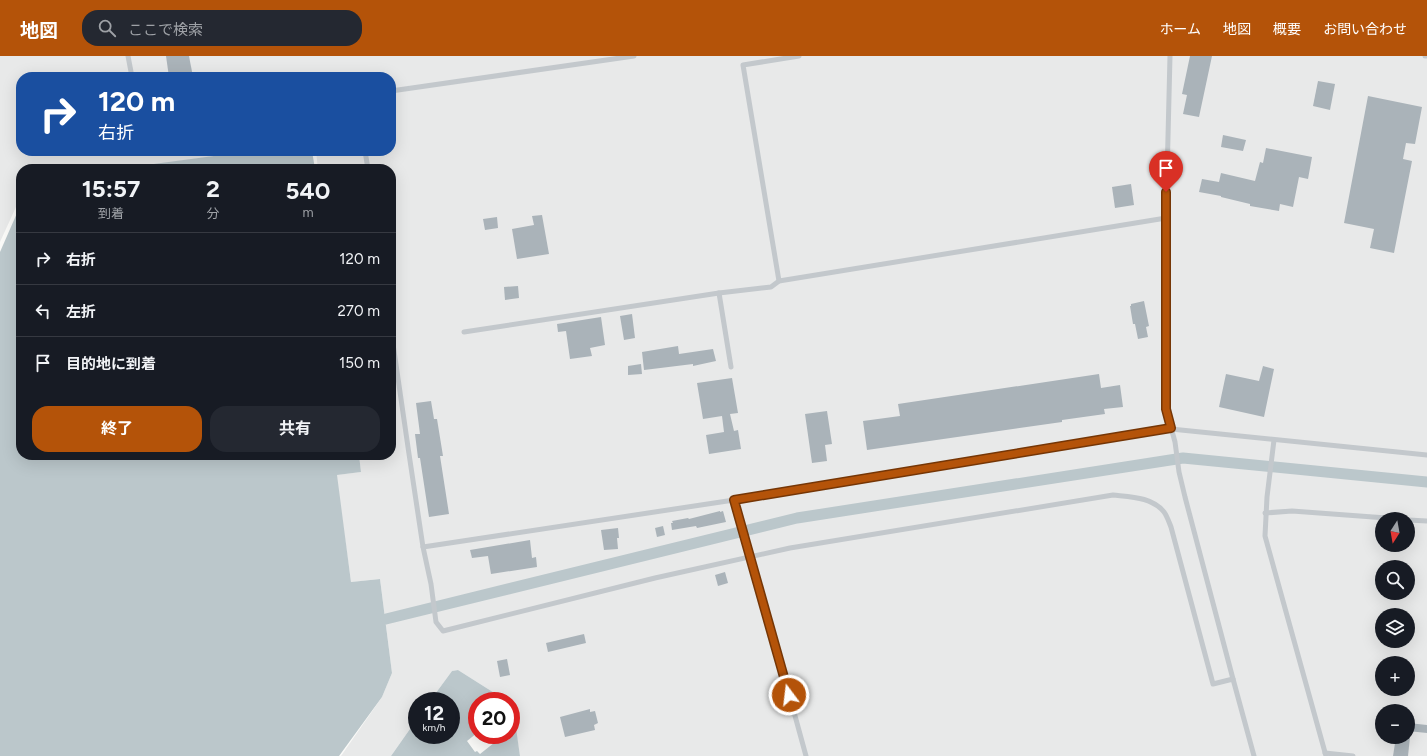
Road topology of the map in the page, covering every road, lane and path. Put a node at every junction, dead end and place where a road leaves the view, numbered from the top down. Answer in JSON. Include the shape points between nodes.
{"nodes":[{"id":1,"x":128,"y":56,"type":"edge"},
{"id":2,"x":634,"y":56,"type":"edge"},
{"id":3,"x":799,"y":56,"type":"edge"},
{"id":4,"x":1170,"y":56,"type":"edge"},
{"id":5,"x":606,"y":58,"type":"edge"},
{"id":6,"x":131,"y":72,"type":"edge"},
{"id":7,"x":396,"y":90,"type":"edge"},
{"id":8,"x":1166,"y":218,"type":"junction"},
{"id":9,"x":779,"y":281,"type":"junction"},
{"id":10,"x":719,"y":293,"type":"junction"},
{"id":11,"x":464,"y":332,"type":"dead end"},
{"id":12,"x":396,"y":364,"type":"edge"},
{"id":13,"x":731,"y":367,"type":"dead end"},
{"id":14,"x":1171,"y":428,"type":"junction"},
{"id":15,"x":1274,"y":440,"type":"junction"},
{"id":16,"x":1427,"y":455,"type":"edge"},
{"id":17,"x":734,"y":501,"type":"junction"},
{"id":18,"x":1266,"y":513,"type":"junction"},
{"id":19,"x":1375,"y":517,"type":"edge"},
{"id":20,"x":1415,"y":520,"type":"edge"},
{"id":21,"x":1427,"y":521,"type":"edge"},
{"id":22,"x":423,"y":547,"type":"junction"},
{"id":23,"x":751,"y":557,"type":"junction"},
{"id":24,"x":1233,"y":679,"type":"junction"},
{"id":25,"x":1325,"y":754,"type":"edge"},
{"id":26,"x":806,"y":756,"type":"edge"},
{"id":27,"x":1254,"y":756,"type":"edge"},
{"id":28,"x":1353,"y":756,"type":"edge"}],
"edges":[{"from":1,"to":6,"type":"lane"},
{"from":2,"to":5,"type":"lane"},
{"from":3,"to":9,"type":"lane","via":[[743,65]]},
{"from":4,"to":8,"type":"lane"},
{"from":5,"to":7,"type":"lane"},
{"from":8,"to":9,"type":"lane"},
{"from":8,"to":14,"type":"lane","via":[[1166,409]]},
{"from":9,"to":10,"type":"lane","via":[[771,288]]},
{"from":10,"to":11,"type":"lane"},
{"from":10,"to":13,"type":"lane"},
{"from":12,"to":22,"type":"lane"},
{"from":14,"to":15,"type":"lane"},
{"from":14,"to":17,"type":"lane"},
{"from":14,"to":24,"type":"lane","via":[[1179,472]]},
{"from":15,"to":16,"type":"lane"},
{"from":15,"to":18,"type":"lane"},
{"from":17,"to":22,"type":"lane"},
{"from":17,"to":23,"type":"lane"},
{"from":18,"to":19,"type":"lane","via":[[1292,511]]},
{"from":18,"to":25,"type":"lane","via":[[1265,536]]},
{"from":20,"to":21,"type":"lane"},
{"from":22,"to":23,"type":"lane","via":[[436,622],[443,631],[655,578]]},
{"from":23,"to":24,"type":"lane","via":[[790,548],[1113,495],[1138,498],[1154,503],[1165,513],[1171,527],[1213,684]]},
{"from":23,"to":26,"type":"lane"},
{"from":24,"to":27,"type":"lane"},
{"from":25,"to":28,"type":"lane"}]}
